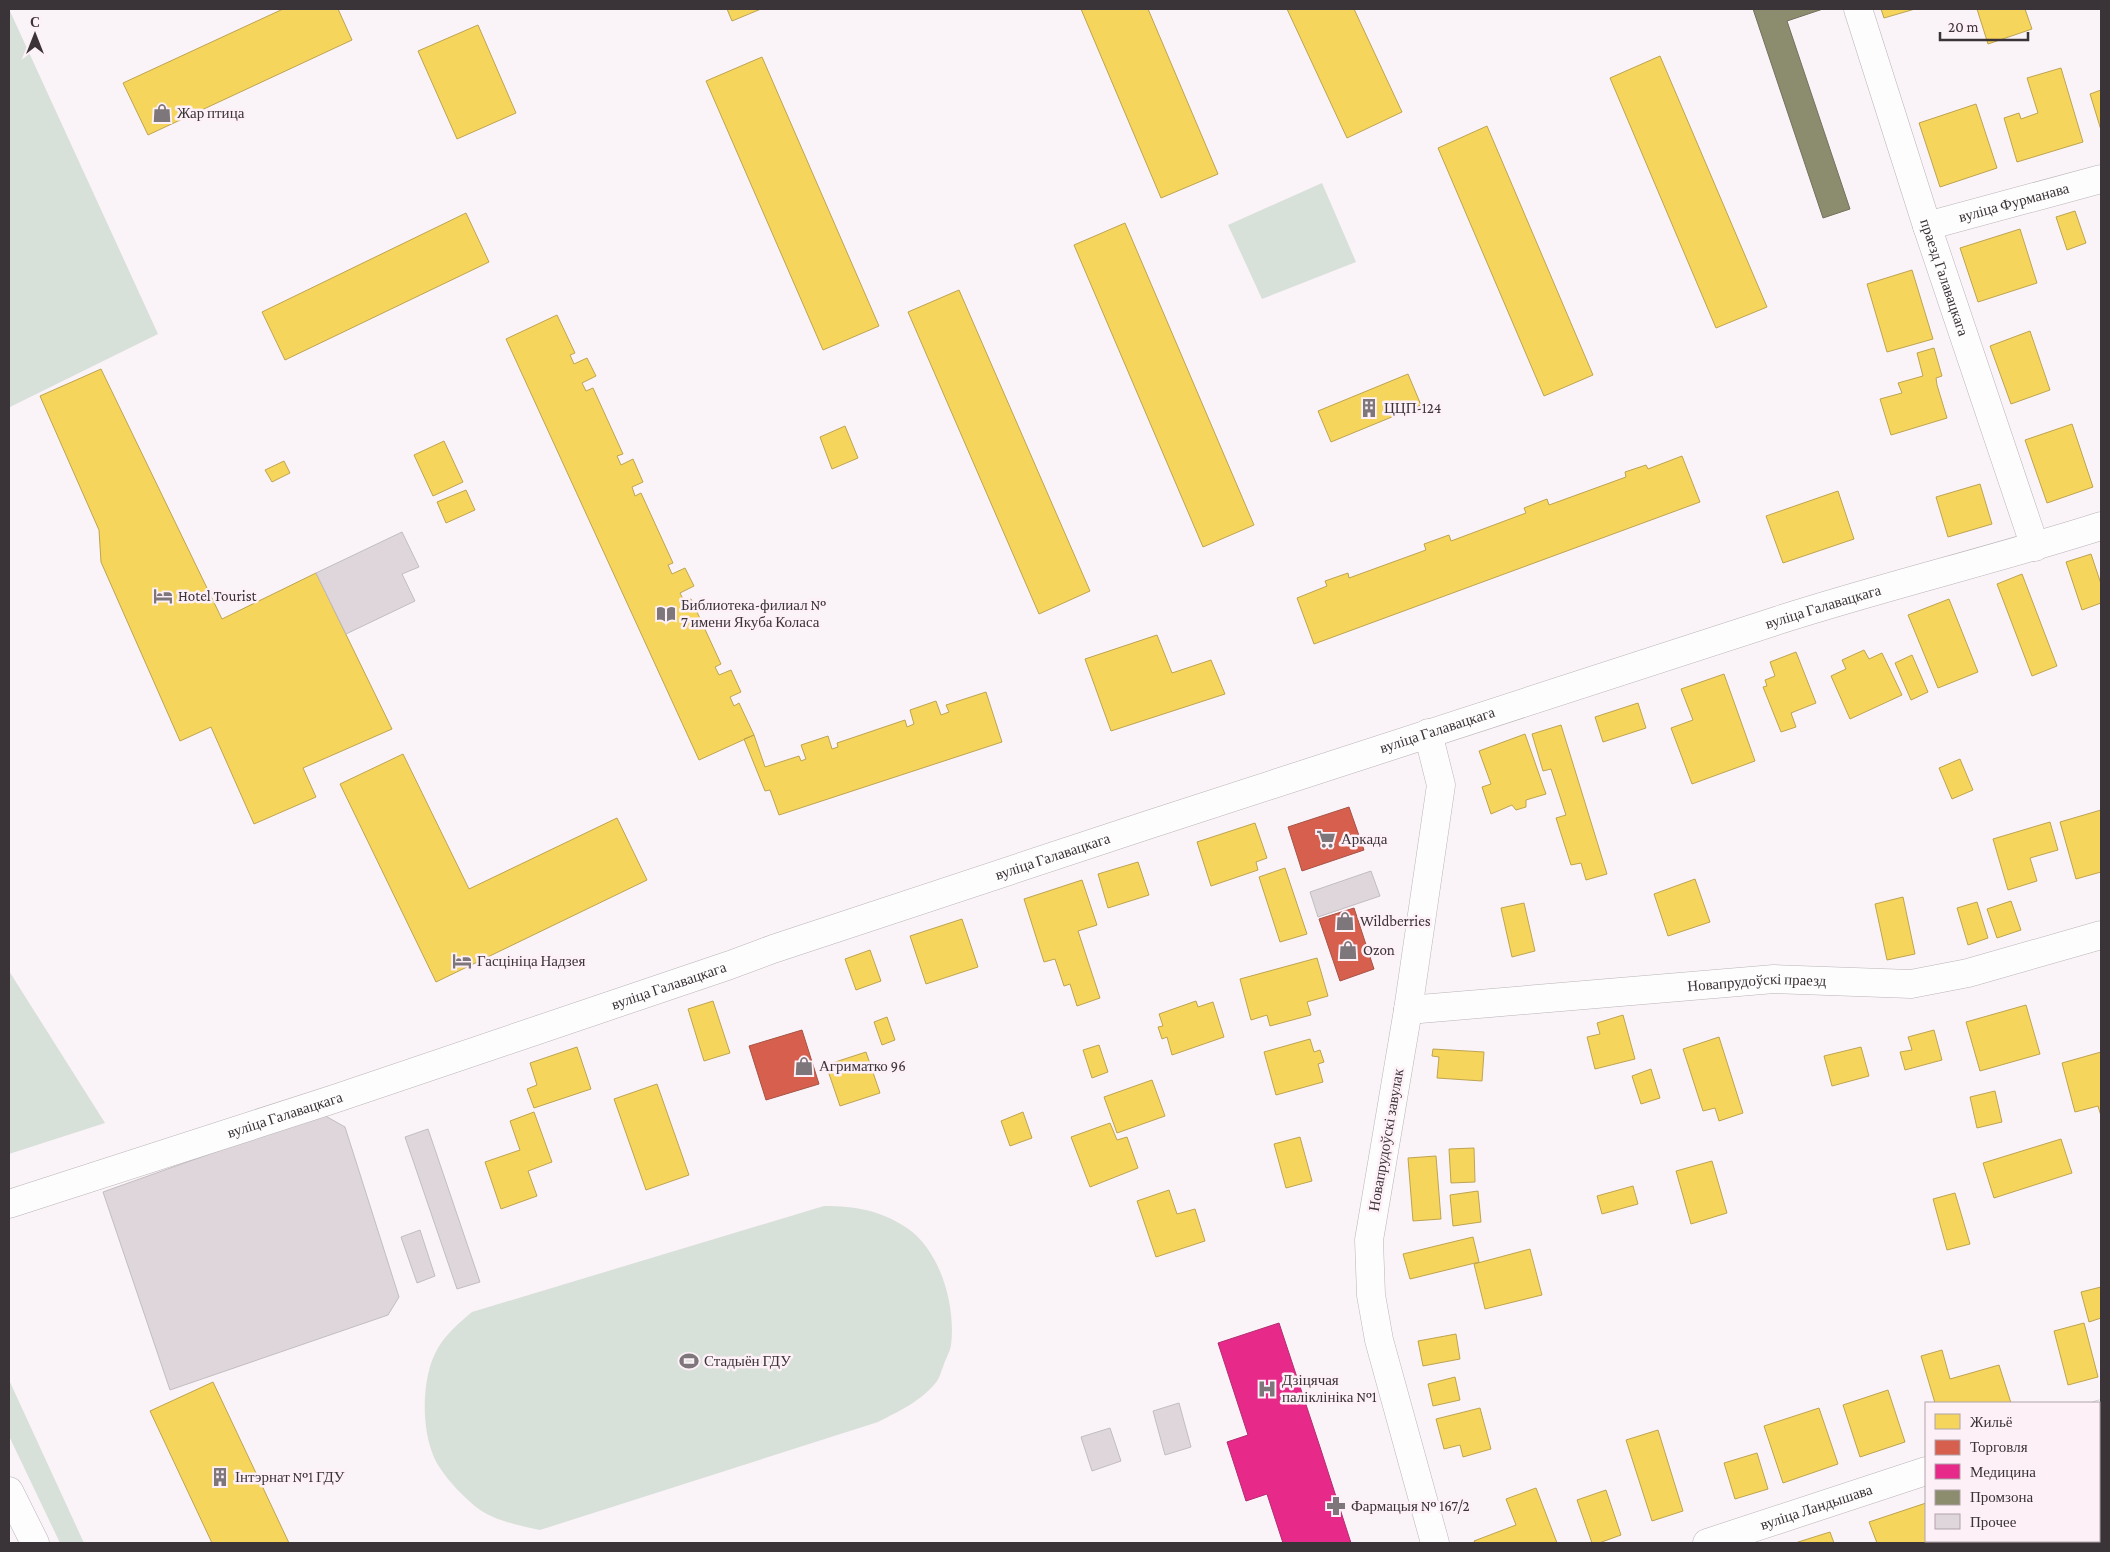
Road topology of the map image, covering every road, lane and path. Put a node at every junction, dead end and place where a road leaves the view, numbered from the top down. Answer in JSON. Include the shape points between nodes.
{"nodes":[{"id":1,"x":1858,"y":9,"type":"edge"},
{"id":2,"x":2101,"y":179,"type":"edge"},
{"id":3,"x":1927,"y":226,"type":"junction"},
{"id":4,"x":2101,"y":526,"type":"edge"},
{"id":5,"x":2035,"y":547,"type":"junction"},
{"id":6,"x":1428,"y":734,"type":"junction"},
{"id":7,"x":2101,"y":935,"type":"edge"},
{"id":8,"x":1408,"y":1010,"type":"junction"},
{"id":9,"x":9,"y":1204,"type":"edge"},
{"id":10,"x":1925,"y":1472,"type":"edge"},
{"id":11,"x":9,"y":1490,"type":"edge"},
{"id":12,"x":34,"y":1543,"type":"edge"},
{"id":13,"x":1435,"y":1543,"type":"edge"},
{"id":14,"x":1707,"y":1543,"type":"edge"}],
"edges":[{"from":1,"to":3,"type":"street","name":"праезд Галавацкага"},
{"from":2,"to":3,"type":"street","name":"вуліца Фурманава"},
{"from":3,"to":5,"type":"street","name":"праезд Галавацкага"},
{"from":4,"to":5,"type":"street","name":"вуліца Галавацкага"},
{"from":5,"to":6,"type":"street","name":"вуліца Галавацкага","via":[[1783,619]]},
{"from":6,"to":8,"type":"street","name":"Новапрудоўскі завулак","via":[[1441,785]]},
{"from":6,"to":9,"type":"street","name":"вуліца Галавацкага","via":[[1292,776],[773,948],[343,1096]]},
{"from":7,"to":8,"type":"street","name":"Новапрудоўскі праезд","via":[[1968,973],[1911,984],[1774,978]]},
{"from":8,"to":13,"type":"street","name":"Новапрудоўскі завулак","via":[[1368,1240],[1371,1295],[1379,1340]]},
{"from":10,"to":14,"type":"street","name":"вуліца Ландышава"},
{"from":11,"to":12,"type":"street"}]}
